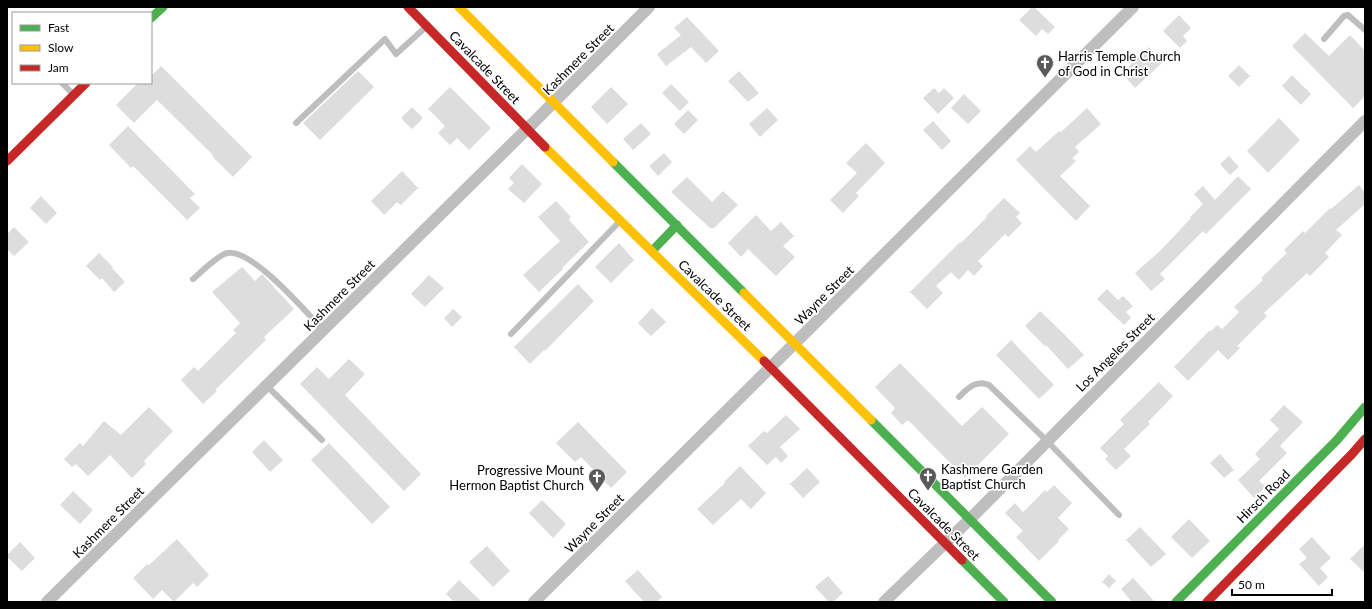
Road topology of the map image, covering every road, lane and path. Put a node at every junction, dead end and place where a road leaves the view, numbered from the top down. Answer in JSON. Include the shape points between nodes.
{"nodes":[{"id":1,"x":163,"y":7,"type":"edge"},
{"id":2,"x":408,"y":7,"type":"edge"},
{"id":3,"x":459,"y":7,"type":"edge"},
{"id":4,"x":649,"y":7,"type":"edge"},
{"id":5,"x":1133,"y":7,"type":"edge"},
{"id":6,"x":152,"y":17,"type":"edge"},
{"id":7,"x":427,"y":26,"type":"junction"},
{"id":8,"x":1365,"y":30,"type":"edge"},
{"id":9,"x":1324,"y":39,"type":"dead end"},
{"id":10,"x":63,"y":84,"type":"edge"},
{"id":11,"x":85,"y":84,"type":"edge"},
{"id":12,"x":74,"y":95,"type":"junction"},
{"id":13,"x":554,"y":102,"type":"junction"},
{"id":14,"x":1365,"y":121,"type":"edge"},
{"id":15,"x":296,"y":123,"type":"dead end"},
{"id":16,"x":527,"y":129,"type":"junction"},
{"id":17,"x":7,"y":161,"type":"edge"},
{"id":18,"x":620,"y":221,"type":"junction"},
{"id":19,"x":677,"y":225,"type":"junction"},
{"id":20,"x":652,"y":251,"type":"junction"},
{"id":21,"x":193,"y":279,"type":"dead end"},
{"id":22,"x":323,"y":330,"type":"junction"},
{"id":23,"x":511,"y":334,"type":"dead end"},
{"id":24,"x":796,"y":344,"type":"junction"},
{"id":25,"x":771,"y":368,"type":"junction"},
{"id":26,"x":267,"y":386,"type":"junction"},
{"id":27,"x":958,"y":397,"type":"dead end"},
{"id":28,"x":1365,"y":407,"type":"edge"},
{"id":29,"x":1365,"y":439,"type":"edge"},
{"id":30,"x":322,"y":440,"type":"dead end"},
{"id":31,"x":1047,"y":441,"type":"junction"},
{"id":32,"x":1119,"y":515,"type":"dead end"},
{"id":33,"x":969,"y":520,"type":"junction"},
{"id":34,"x":944,"y":543,"type":"junction"},
{"id":35,"x":47,"y":602,"type":"edge"},
{"id":36,"x":534,"y":602,"type":"edge"},
{"id":37,"x":884,"y":602,"type":"edge"},
{"id":38,"x":1004,"y":602,"type":"edge"},
{"id":39,"x":1052,"y":602,"type":"edge"},
{"id":40,"x":1176,"y":602,"type":"edge"},
{"id":41,"x":1207,"y":602,"type":"edge"}],
"edges":[{"from":1,"to":6,"type":"main road"},
{"from":2,"to":7,"type":"main road","name":"Cavalcade Street"},
{"from":3,"to":13,"type":"main road","name":"Cavalcade Street"},
{"from":4,"to":13,"type":"street","name":"Kashmere Street"},
{"from":5,"to":24,"type":"street","name":"Wayne Street"},
{"from":7,"to":15,"type":"lane","via":[[396,54],[385,39]]},
{"from":7,"to":16,"type":"main road","name":"Cavalcade Street"},
{"from":8,"to":9,"type":"lane","via":[[1348,15],[1344,16]]},
{"from":10,"to":12,"type":"lane"},
{"from":11,"to":12,"type":"main road"},
{"from":12,"to":17,"type":"main road"},
{"from":13,"to":16,"type":"street","name":"Kashmere Street"},
{"from":13,"to":19,"type":"main road","name":"Cavalcade Street"},
{"from":14,"to":31,"type":"street","name":"Los Angeles Street"},
{"from":16,"to":18,"type":"main road","name":"Cavalcade Street"},
{"from":16,"to":22,"type":"street","name":"Kashmere Street"},
{"from":18,"to":20,"type":"main road","name":"Cavalcade Street"},
{"from":18,"to":23,"type":"lane"},
{"from":19,"to":20,"type":"main road"},
{"from":19,"to":24,"type":"main road","name":"Cavalcade Street"},
{"from":20,"to":25,"type":"main road","name":"Cavalcade Street"},
{"from":21,"to":22,"type":"lane","via":[[227,253],[244,257],[264,270]]},
{"from":22,"to":26,"type":"street","name":"Kashmere Street"},
{"from":24,"to":25,"type":"street","name":"Wayne Street"},
{"from":24,"to":33,"type":"main road","name":"Cavalcade Street"},
{"from":25,"to":34,"type":"main road","name":"Cavalcade Street"},
{"from":25,"to":36,"type":"street","name":"Wayne Street"},
{"from":26,"to":30,"type":"lane"},
{"from":26,"to":35,"type":"street","name":"Kashmere Street"},
{"from":27,"to":31,"type":"lane","via":[[968,388],[983,382]]},
{"from":28,"to":40,"type":"main road","name":"Hirsch Road","via":[[1337,440]]},
{"from":29,"to":41,"type":"main road"},
{"from":31,"to":32,"type":"lane"},
{"from":31,"to":33,"type":"street","name":"Los Angeles Street"},
{"from":33,"to":34,"type":"street","name":"Los Angeles Street"},
{"from":33,"to":39,"type":"main road","name":"Cavalcade Street"},
{"from":34,"to":37,"type":"street","name":"Los Angeles Street"},
{"from":34,"to":38,"type":"main road","name":"Cavalcade Street"}]}
